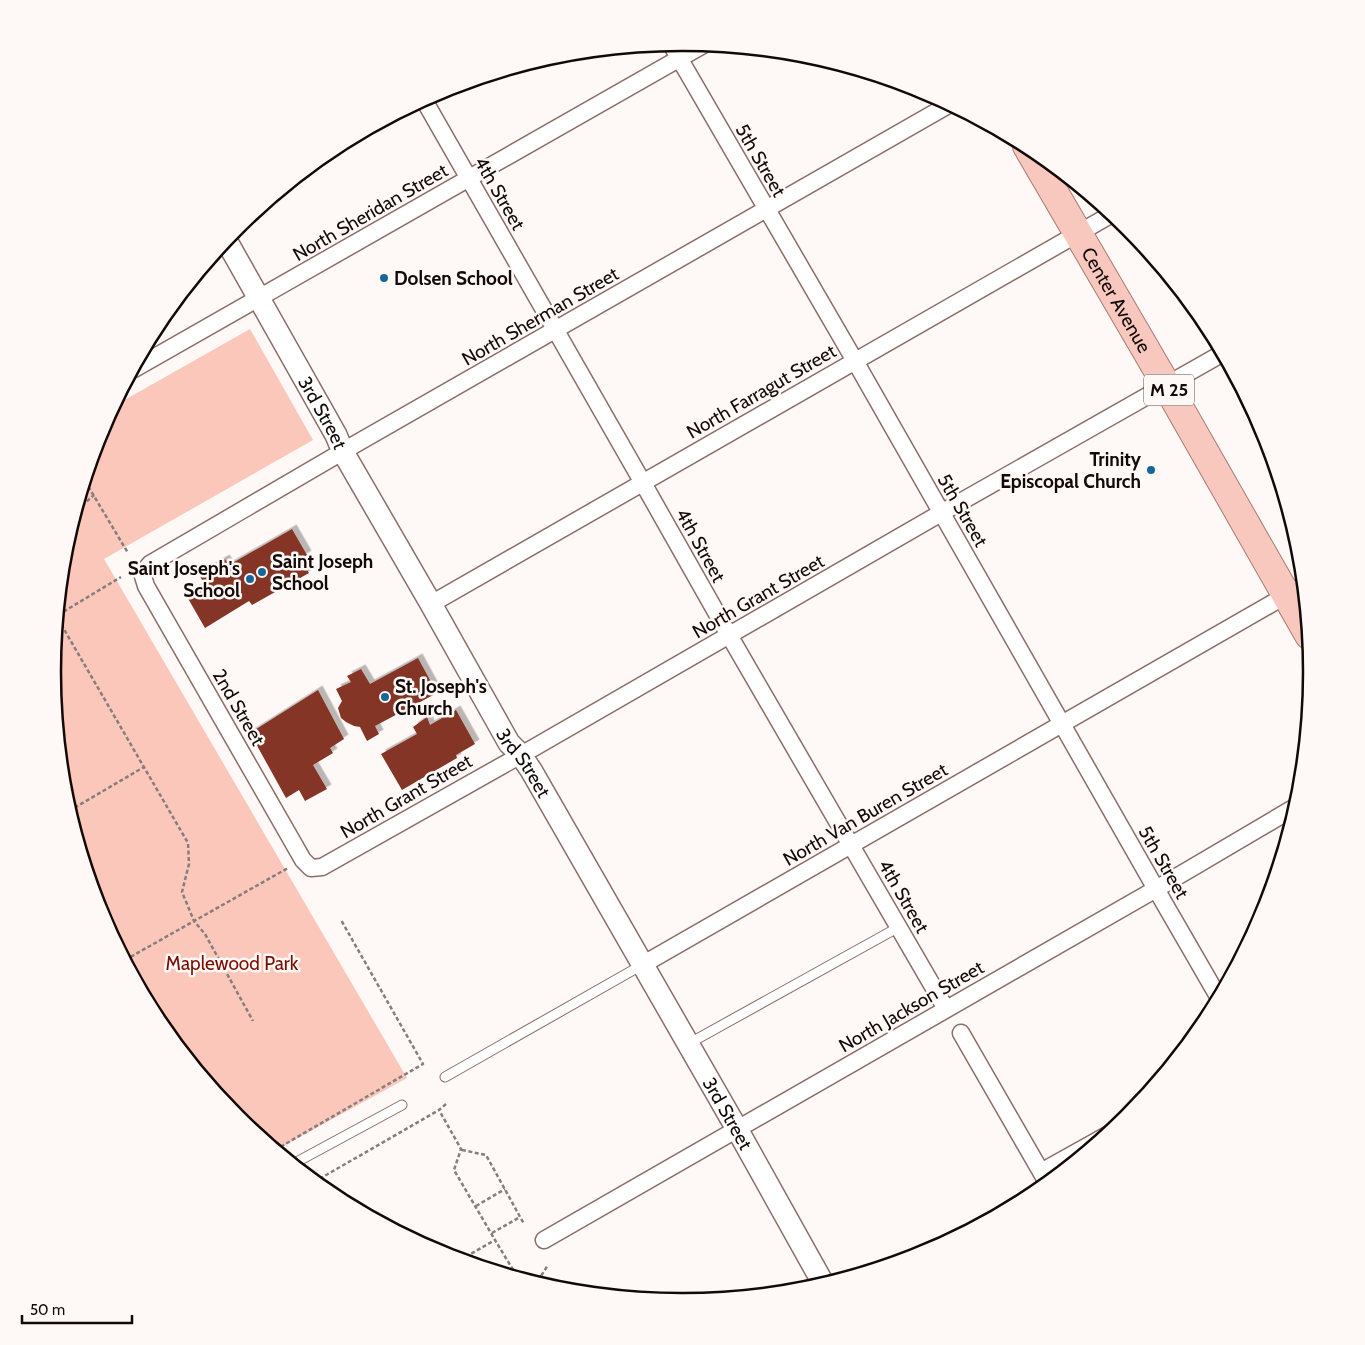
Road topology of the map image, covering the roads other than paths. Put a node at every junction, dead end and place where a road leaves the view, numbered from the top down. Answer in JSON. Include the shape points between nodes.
{"nodes":[{"id":1,"x":676,"y":51,"type":"edge"},
{"id":2,"x":691,"y":51,"type":"edge"},
{"id":3,"x":680,"y":58,"type":"junction"},
{"id":4,"x":428,"y":106,"type":"edge"},
{"id":5,"x":942,"y":109,"type":"edge"},
{"id":6,"x":1037,"y":162,"type":"edge"},
{"id":7,"x":469,"y":179,"type":"junction"},
{"id":8,"x":766,"y":210,"type":"junction"},
{"id":9,"x":1106,"y":218,"type":"edge"},
{"id":10,"x":1079,"y":233,"type":"junction"},
{"id":11,"x":230,"y":247,"type":"edge"},
{"id":12,"x":259,"y":298,"type":"junction"},
{"id":13,"x":556,"y":330,"type":"junction"},
{"id":14,"x":1217,"y":356,"type":"edge"},
{"id":15,"x":855,"y":361,"type":"junction"},
{"id":16,"x":143,"y":364,"type":"edge"},
{"id":17,"x":1167,"y":386,"type":"junction"},
{"id":18,"x":343,"y":452,"type":"junction"},
{"id":19,"x":644,"y":483,"type":"junction"},
{"id":20,"x":941,"y":513,"type":"junction"},
{"id":21,"x":150,"y":564,"type":"joint"},
{"id":22,"x":1295,"y":590,"type":"edge"},
{"id":23,"x":431,"y":604,"type":"junction"},
{"id":24,"x":1299,"y":604,"type":"edge"},
{"id":25,"x":729,"y":636,"type":"junction"},
{"id":26,"x":1062,"y":724,"type":"junction"},
{"id":27,"x":520,"y":754,"type":"junction"},
{"id":28,"x":1288,"y":811,"type":"edge"},
{"id":29,"x":852,"y":845,"type":"junction"},
{"id":30,"x":311,"y":868,"type":"joint"},
{"id":31,"x":1156,"y":889,"type":"junction"},
{"id":32,"x":899,"y":927,"type":"junction"},
{"id":33,"x":642,"y":965,"type":"junction"},
{"id":34,"x":1216,"y":991,"type":"edge"},
{"id":35,"x":946,"y":1009,"type":"junction"},
{"id":36,"x":961,"y":1034,"type":"dead end"},
{"id":37,"x":688,"y":1044,"type":"junction"},
{"id":38,"x":445,"y":1077,"type":"dead end"},
{"id":39,"x":402,"y":1105,"type":"dead end"},
{"id":40,"x":737,"y":1129,"type":"junction"},
{"id":41,"x":299,"y":1161,"type":"edge"},
{"id":42,"x":1044,"y":1178,"type":"edge"},
{"id":43,"x":544,"y":1240,"type":"dead end"},
{"id":44,"x":820,"y":1278,"type":"edge"}],
"edges":[{"from":1,"to":3,"type":"street","name":"5th Street"},
{"from":2,"to":3,"type":"street","name":"North Sheridan Street"},
{"from":3,"to":7,"type":"street","name":"North Sheridan Street"},
{"from":3,"to":8,"type":"street","name":"5th Street"},
{"from":4,"to":7,"type":"street","name":"4th Street"},
{"from":5,"to":8,"type":"street","name":"North Sherman Street"},
{"from":6,"to":10,"type":"highway","name":"Center Avenue","number":"M 25"},
{"from":7,"to":12,"type":"street","name":"North Sheridan Street"},
{"from":7,"to":13,"type":"street","name":"4th Street"},
{"from":8,"to":13,"type":"street","name":"North Sherman Street"},
{"from":8,"to":15,"type":"street","name":"5th Street"},
{"from":9,"to":10,"type":"street","name":"North Farragut Street"},
{"from":10,"to":15,"type":"street","name":"North Farragut Street"},
{"from":10,"to":17,"type":"highway","name":"Center Avenue","number":"M 25"},
{"from":11,"to":12,"type":"street","name":"3rd Street"},
{"from":12,"to":16,"type":"street","name":"North Sheridan Street"},
{"from":12,"to":18,"type":"street","name":"3rd Street"},
{"from":13,"to":18,"type":"street","name":"North Sherman Street"},
{"from":13,"to":19,"type":"street","name":"4th Street"},
{"from":14,"to":17,"type":"street","name":"North Grant Street"},
{"from":15,"to":19,"type":"street","name":"North Farragut Street"},
{"from":15,"to":20,"type":"street","name":"5th Street"},
{"from":17,"to":20,"type":"street","name":"North Grant Street"},
{"from":17,"to":22,"type":"highway","name":"Center Avenue","number":"M 25"},
{"from":18,"to":21,"type":"street","name":"North Sherman Street"},
{"from":18,"to":23,"type":"street","name":"3rd Street"},
{"from":19,"to":23,"type":"street","name":"North Farragut Street"},
{"from":19,"to":25,"type":"street","name":"4th Street"},
{"from":20,"to":25,"type":"street","name":"North Grant Street"},
{"from":20,"to":26,"type":"street","name":"5th Street"},
{"from":21,"to":30,"type":"street","name":"2nd Street","via":[[142,573],[146,586],[303,860]]},
{"from":22,"to":24,"type":"highway","name":"Center Avenue","number":"M 25"},
{"from":22,"to":26,"type":"street","name":"North Van Buren Street"},
{"from":23,"to":27,"type":"street","name":"3rd Street","via":[[509,744]]},
{"from":25,"to":27,"type":"street","name":"North Grant Street"},
{"from":25,"to":29,"type":"street","name":"4th Street"},
{"from":26,"to":29,"type":"street","name":"North Van Buren Street"},
{"from":26,"to":31,"type":"street","name":"5th Street"},
{"from":27,"to":30,"type":"street","name":"North Grant Street","via":[[322,867]]},
{"from":27,"to":33,"type":"street","name":"3rd Street"},
{"from":28,"to":31,"type":"street","name":"North Jackson Street"},
{"from":29,"to":32,"type":"street","name":"4th Street"},
{"from":29,"to":33,"type":"street","name":"North Van Buren Street"},
{"from":31,"to":34,"type":"street","name":"5th Street"},
{"from":31,"to":35,"type":"street","name":"North Jackson Street"},
{"from":32,"to":35,"type":"street","name":"4th Street"},
{"from":32,"to":37,"type":"lane"},
{"from":33,"to":37,"type":"street","name":"3rd Street"},
{"from":33,"to":38,"type":"lane","name":"North Van Buren Street"},
{"from":35,"to":40,"type":"street","name":"North Jackson Street"},
{"from":36,"to":42,"type":"street"},
{"from":37,"to":40,"type":"street","name":"3rd Street"},
{"from":39,"to":41,"type":"lane"},
{"from":40,"to":43,"type":"street","name":"North Jackson Street"},
{"from":40,"to":44,"type":"street","name":"3rd Street"}]}
